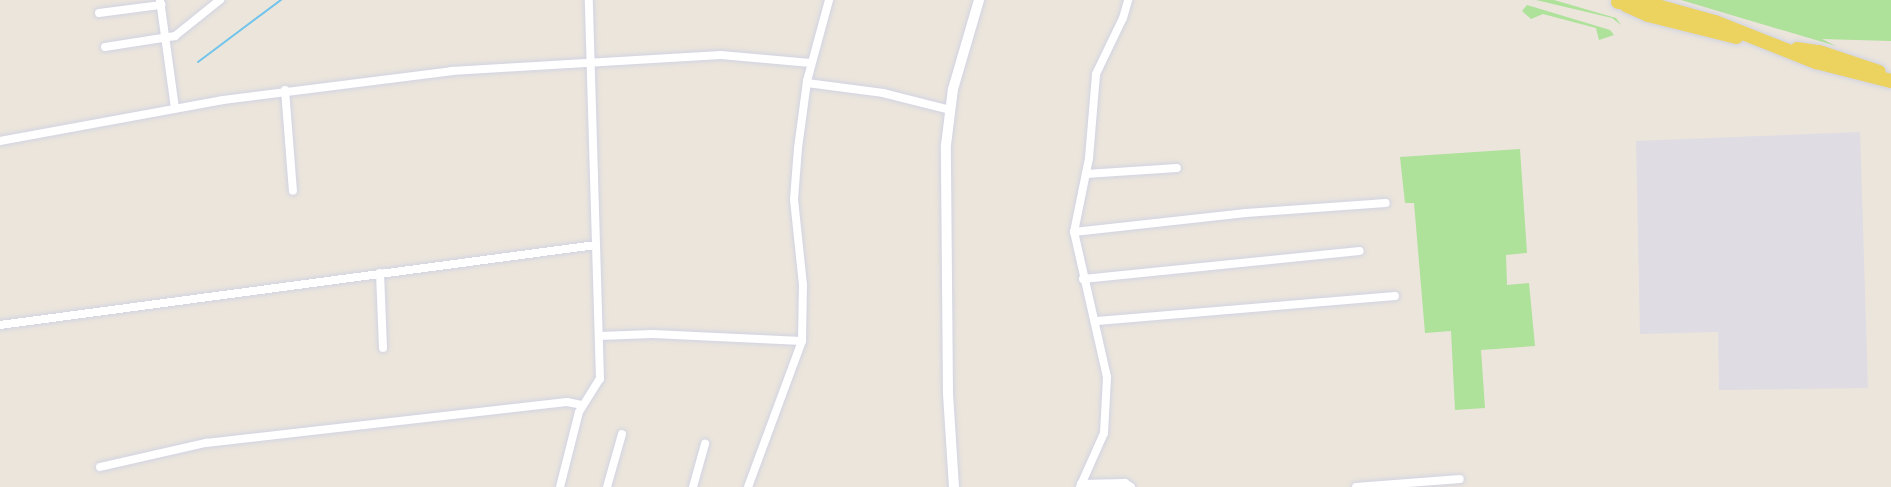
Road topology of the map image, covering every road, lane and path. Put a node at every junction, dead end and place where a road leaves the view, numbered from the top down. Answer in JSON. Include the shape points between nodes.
{"nodes":[{"id":1,"x":204,"y":0,"type":"edge"},
{"id":2,"x":220,"y":0,"type":"edge"},
{"id":3,"x":589,"y":0,"type":"edge"},
{"id":4,"x":829,"y":0,"type":"edge"},
{"id":5,"x":979,"y":0,"type":"edge"},
{"id":6,"x":1128,"y":0,"type":"edge"},
{"id":7,"x":1615,"y":1,"type":"edge"},
{"id":8,"x":161,"y":3,"type":"edge"},
{"id":9,"x":206,"y":11,"type":"junction"},
{"id":10,"x":99,"y":13,"type":"dead end"},
{"id":11,"x":165,"y":38,"type":"junction"},
{"id":12,"x":105,"y":47,"type":"dead end"},
{"id":13,"x":591,"y":61,"type":"junction"},
{"id":14,"x":811,"y":63,"type":"junction"},
{"id":15,"x":1891,"y":79,"type":"edge"},
{"id":16,"x":807,"y":83,"type":"junction"},
{"id":17,"x":285,"y":90,"type":"junction"},
{"id":18,"x":175,"y":108,"type":"junction"},
{"id":19,"x":950,"y":110,"type":"junction"},
{"id":20,"x":0,"y":141,"type":"edge"},
{"id":21,"x":1177,"y":168,"type":"dead end"},
{"id":22,"x":1086,"y":174,"type":"junction"},
{"id":23,"x":293,"y":191,"type":"dead end"},
{"id":24,"x":1386,"y":203,"type":"dead end"},
{"id":25,"x":1074,"y":232,"type":"junction"},
{"id":26,"x":596,"y":245,"type":"junction"},
{"id":27,"x":1360,"y":250,"type":"dead end"},
{"id":28,"x":380,"y":273,"type":"junction"},
{"id":29,"x":1083,"y":279,"type":"junction"},
{"id":30,"x":1395,"y":296,"type":"dead end"},
{"id":31,"x":1097,"y":321,"type":"junction"},
{"id":32,"x":0,"y":325,"type":"edge"},
{"id":33,"x":599,"y":336,"type":"junction"},
{"id":34,"x":802,"y":342,"type":"junction"},
{"id":35,"x":383,"y":348,"type":"dead end"},
{"id":36,"x":583,"y":405,"type":"junction"},
{"id":37,"x":622,"y":435,"type":"dead end"},
{"id":38,"x":705,"y":444,"type":"dead end"},
{"id":39,"x":100,"y":467,"type":"dead end"},
{"id":40,"x":1460,"y":479,"type":"dead end"},
{"id":41,"x":1081,"y":485,"type":"edge"},
{"id":42,"x":560,"y":487,"type":"edge"},
{"id":43,"x":607,"y":487,"type":"edge"},
{"id":44,"x":693,"y":487,"type":"edge"},
{"id":45,"x":748,"y":487,"type":"edge"},
{"id":46,"x":954,"y":487,"type":"edge"},
{"id":47,"x":1131,"y":487,"type":"edge"},
{"id":48,"x":1356,"y":487,"type":"edge"}],
"edges":[{"from":1,"to":9,"type":"street"},
{"from":2,"to":9,"type":"street"},
{"from":3,"to":13,"type":"street"},
{"from":4,"to":14,"type":"street"},
{"from":5,"to":19,"type":"street"},
{"from":6,"to":22,"type":"street","via":[[1124,18],[1096,74]]},
{"from":7,"to":15,"type":"main road","via":[[1647,15],[1704,31],[1819,52]]},
{"from":8,"to":10,"type":"street"},
{"from":8,"to":11,"type":"street"},
{"from":9,"to":11,"type":"street","via":[[175,36]]},
{"from":11,"to":12,"type":"street"},
{"from":11,"to":18,"type":"street"},
{"from":13,"to":14,"type":"street","via":[[721,55]]},
{"from":13,"to":17,"type":"street","via":[[451,71]]},
{"from":13,"to":26,"type":"street"},
{"from":14,"to":16,"type":"street"},
{"from":16,"to":19,"type":"street","via":[[883,93]]},
{"from":16,"to":34,"type":"street","via":[[794,199],[803,285]]},
{"from":17,"to":18,"type":"street"},
{"from":17,"to":23,"type":"street"},
{"from":18,"to":20,"type":"street"},
{"from":19,"to":46,"type":"street","via":[[945,182]]},
{"from":21,"to":22,"type":"street"},
{"from":22,"to":25,"type":"street"},
{"from":24,"to":25,"type":"street"},
{"from":25,"to":29,"type":"street"},
{"from":26,"to":28,"type":"street"},
{"from":26,"to":33,"type":"street"},
{"from":27,"to":29,"type":"street"},
{"from":28,"to":32,"type":"street"},
{"from":28,"to":35,"type":"street"},
{"from":29,"to":31,"type":"street"},
{"from":30,"to":31,"type":"street"},
{"from":31,"to":41,"type":"street","via":[[1107,377],[1107,416],[1098,452]]},
{"from":33,"to":34,"type":"street"},
{"from":33,"to":36,"type":"street","via":[[600,379],[594,394]]},
{"from":34,"to":45,"type":"street"},
{"from":36,"to":39,"type":"street","via":[[567,402],[225,441],[165,450]]},
{"from":36,"to":42,"type":"street"},
{"from":37,"to":43,"type":"street"},
{"from":38,"to":44,"type":"street"},
{"from":40,"to":48,"type":"street"},
{"from":41,"to":47,"type":"street","via":[[1125,483]]}]}
